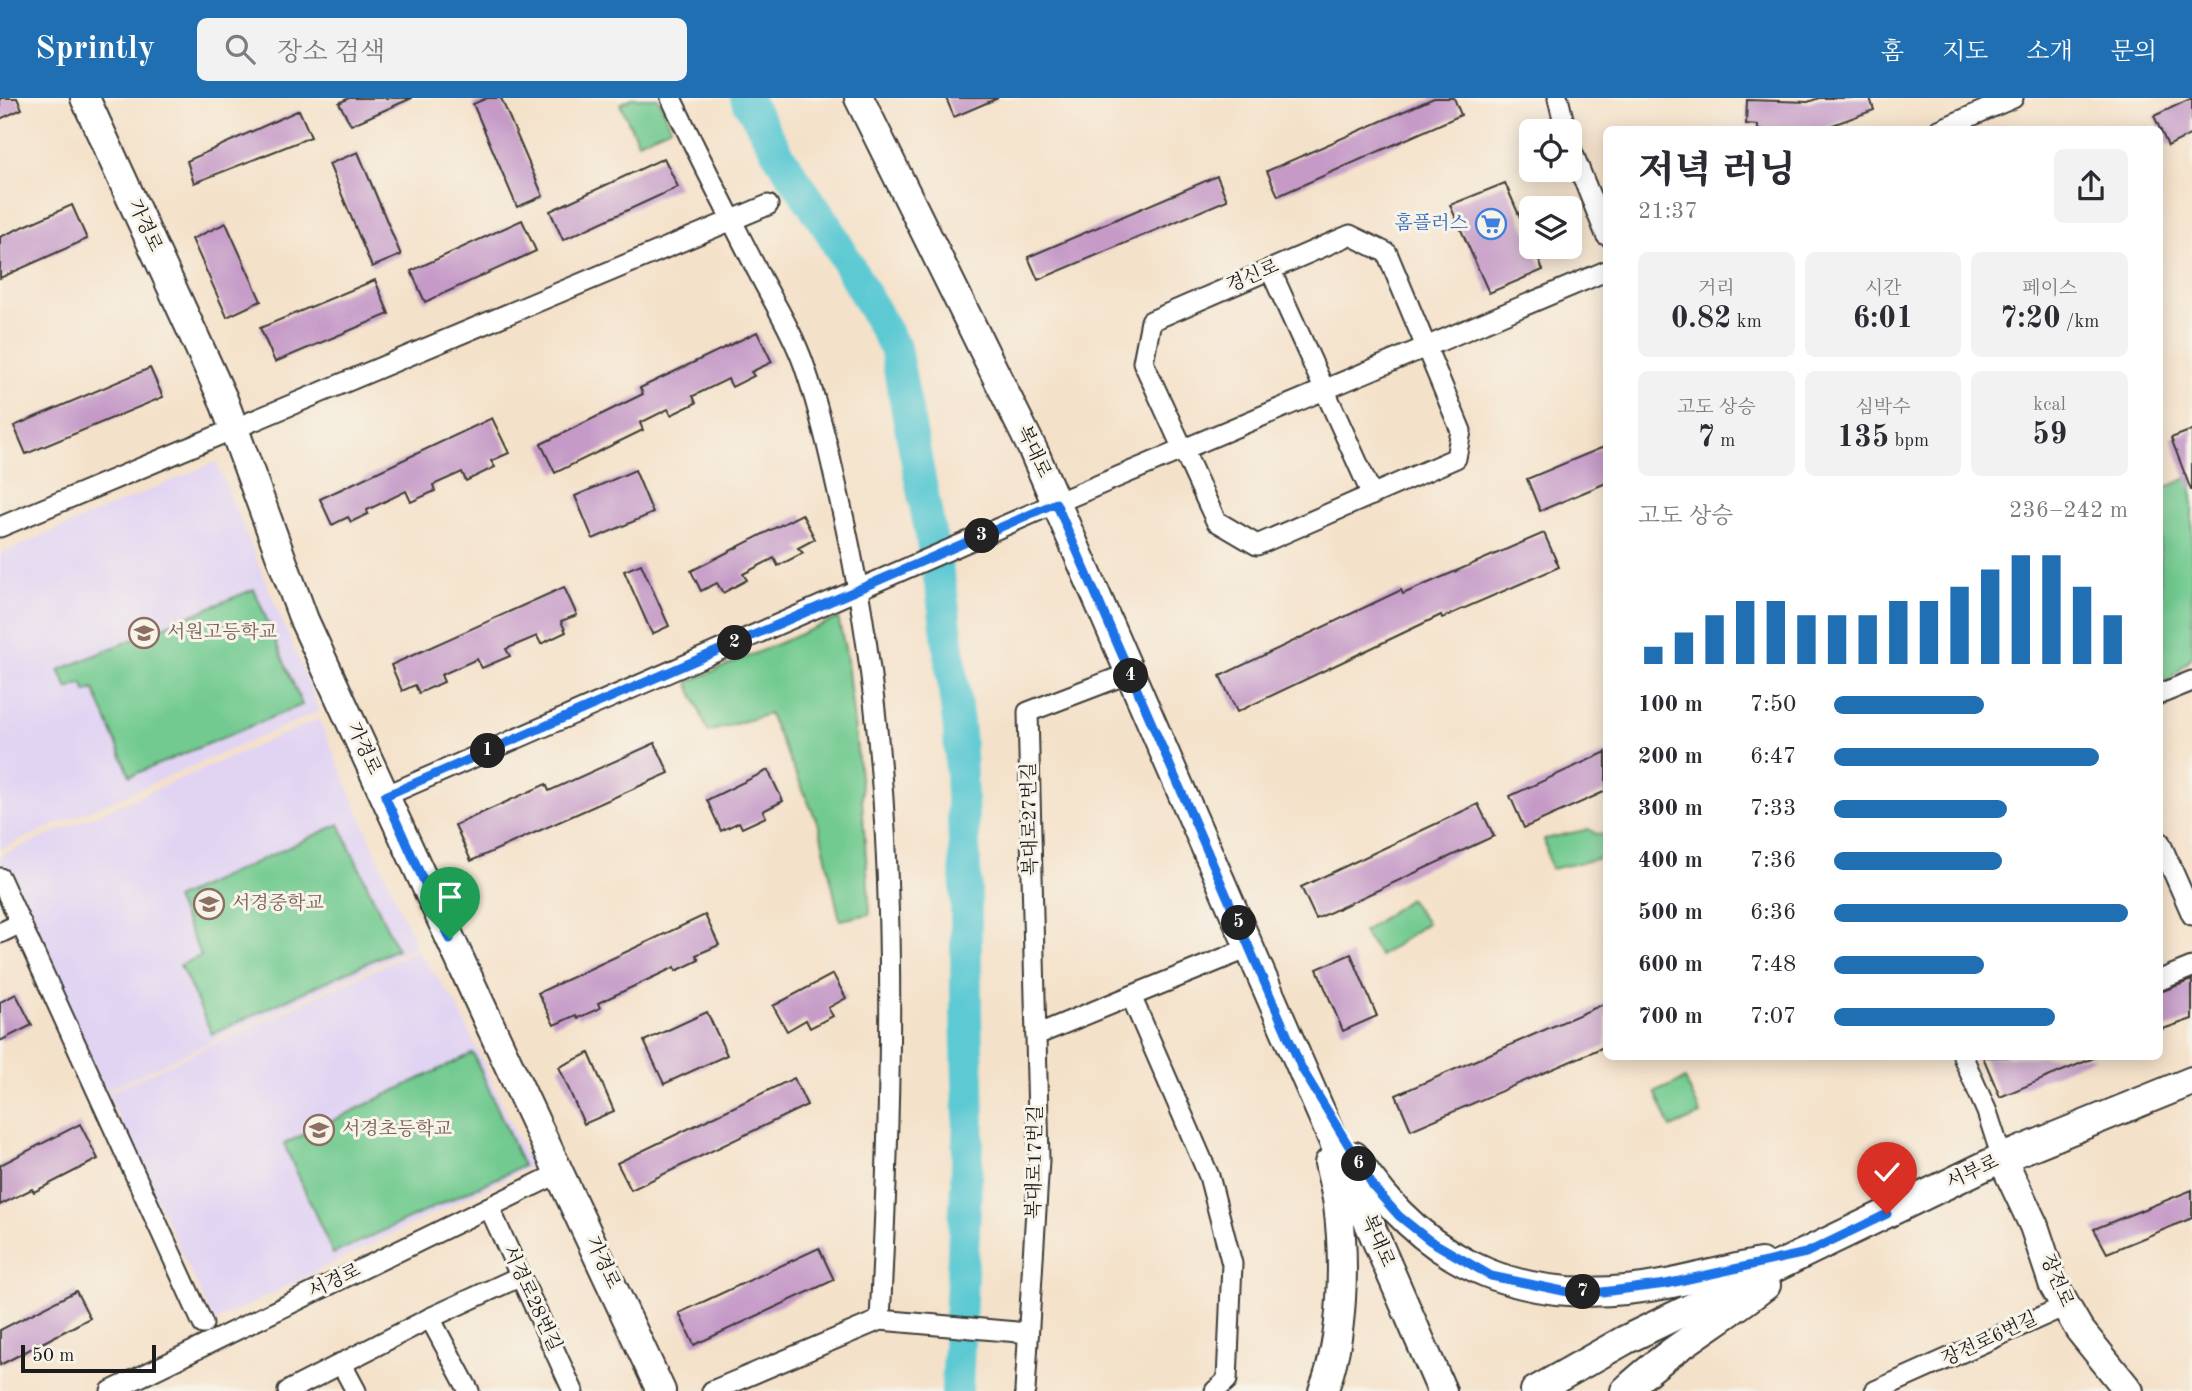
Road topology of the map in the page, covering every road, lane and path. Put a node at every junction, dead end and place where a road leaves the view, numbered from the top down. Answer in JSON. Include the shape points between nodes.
{"nodes":[{"id":1,"x":85,"y":98,"type":"edge"},
{"id":2,"x":670,"y":98,"type":"edge"},
{"id":3,"x":859,"y":98,"type":"edge"},
{"id":4,"x":1558,"y":98,"type":"edge"},
{"id":5,"x":2013,"y":98,"type":"edge"},
{"id":6,"x":1563,"y":119,"type":"edge"},
{"id":7,"x":1948,"y":126,"type":"edge"},
{"id":8,"x":1582,"y":176,"type":"edge"},
{"id":9,"x":768,"y":205,"type":"dead end"},
{"id":10,"x":731,"y":220,"type":"junction"},
{"id":11,"x":1603,"y":228,"type":"edge"},
{"id":12,"x":1270,"y":269,"type":"junction"},
{"id":13,"x":1603,"y":272,"type":"edge"},
{"id":14,"x":1426,"y":346,"type":"junction"},
{"id":15,"x":1324,"y":390,"type":"junction"},
{"id":16,"x":234,"y":429,"type":"junction"},
{"id":17,"x":1183,"y":449,"type":"junction"},
{"id":18,"x":1372,"y":495,"type":"junction"},
{"id":19,"x":1056,"y":503,"type":"junction"},
{"id":20,"x":0,"y":527,"type":"edge"},
{"id":21,"x":859,"y":589,"type":"junction"},
{"id":22,"x":1130,"y":673,"type":"junction"},
{"id":23,"x":2192,"y":681,"type":"edge"},
{"id":24,"x":2163,"y":693,"type":"edge"},
{"id":25,"x":385,"y":796,"type":"junction"},
{"id":26,"x":2163,"y":849,"type":"edge"},
{"id":27,"x":0,"y":878,"type":"edge"},
{"id":28,"x":2192,"y":915,"type":"edge"},
{"id":29,"x":20,"y":923,"type":"junction"},
{"id":30,"x":0,"y":933,"type":"edge"},
{"id":31,"x":1249,"y":947,"type":"junction"},
{"id":32,"x":2192,"y":967,"type":"edge"},
{"id":33,"x":2163,"y":979,"type":"edge"},
{"id":34,"x":1131,"y":996,"type":"junction"},
{"id":35,"x":1036,"y":1035,"type":"junction"},
{"id":36,"x":1964,"y":1060,"type":"edge"},
{"id":37,"x":1302,"y":1069,"type":"junction"},
{"id":38,"x":2192,"y":1081,"type":"edge"},
{"id":39,"x":2002,"y":1158,"type":"junction"},
{"id":40,"x":559,"y":1173,"type":"junction"},
{"id":41,"x":489,"y":1208,"type":"junction"},
{"id":42,"x":1806,"y":1253,"type":"junction"},
{"id":43,"x":521,"y":1276,"type":"junction"},
{"id":44,"x":2065,"y":1306,"type":"junction"},
{"id":45,"x":430,"y":1318,"type":"junction"},
{"id":46,"x":880,"y":1320,"type":"junction"},
{"id":47,"x":203,"y":1324,"type":"dead end"},
{"id":48,"x":1028,"y":1333,"type":"junction"},
{"id":49,"x":341,"y":1363,"type":"junction"},
{"id":50,"x":111,"y":1391,"type":"edge"},
{"id":51,"x":289,"y":1391,"type":"edge"},
{"id":52,"x":356,"y":1391,"type":"edge"},
{"id":53,"x":469,"y":1391,"type":"edge"},
{"id":54,"x":573,"y":1391,"type":"edge"},
{"id":55,"x":661,"y":1391,"type":"edge"},
{"id":56,"x":712,"y":1391,"type":"edge"},
{"id":57,"x":1025,"y":1391,"type":"edge"},
{"id":58,"x":1215,"y":1391,"type":"edge"},
{"id":59,"x":1323,"y":1391,"type":"edge"},
{"id":60,"x":1442,"y":1391,"type":"edge"},
{"id":61,"x":1535,"y":1391,"type":"edge"},
{"id":62,"x":1625,"y":1391,"type":"edge"},
{"id":63,"x":1875,"y":1391,"type":"edge"},
{"id":64,"x":2129,"y":1391,"type":"edge"}],
"edges":[{"from":1,"to":16,"type":"street","name":"가경로"},
{"from":2,"to":10,"type":"street"},
{"from":3,"to":19,"type":"street","name":"복대로"},
{"from":4,"to":6,"type":"street"},
{"from":5,"to":7,"type":"street"},
{"from":8,"to":11,"type":"street"},
{"from":9,"to":10,"type":"street"},
{"from":10,"to":16,"type":"street"},
{"from":10,"to":21,"type":"street","via":[[803,360],[824,426]]},
{"from":12,"to":14,"type":"street","name":"경신로","via":[[1350,235],[1387,253]]},
{"from":12,"to":15,"type":"street"},
{"from":12,"to":17,"type":"street","name":"경신로","via":[[1151,321],[1143,362]]},
{"from":13,"to":14,"type":"street"},
{"from":14,"to":15,"type":"street"},
{"from":14,"to":18,"type":"street","name":"경신로","via":[[1461,431],[1456,458]]},
{"from":15,"to":17,"type":"street"},
{"from":15,"to":18,"type":"street"},
{"from":16,"to":20,"type":"street"},
{"from":16,"to":25,"type":"street","name":"가경로","via":[[304,620]]},
{"from":17,"to":18,"type":"street","name":"경신로","via":[[1216,521],[1257,545]]},
{"from":17,"to":19,"type":"street"},
{"from":19,"to":21,"type":"street"},
{"from":19,"to":22,"type":"street","name":"복대로"},
{"from":21,"to":25,"type":"street"},
{"from":21,"to":46,"type":"street","via":[[881,769],[888,886],[887,1176]]},
{"from":22,"to":31,"type":"street","name":"복대로"},
{"from":22,"to":35,"type":"street","name":"복대로27번길","via":[[1028,712]]},
{"from":23,"to":24,"type":"street"},
{"from":25,"to":40,"type":"street","name":"가경로"},
{"from":26,"to":28,"type":"street"},
{"from":27,"to":29,"type":"street"},
{"from":29,"to":30,"type":"street"},
{"from":29,"to":47,"type":"street"},
{"from":31,"to":34,"type":"street"},
{"from":31,"to":37,"type":"street","name":"복대로"},
{"from":32,"to":33,"type":"street"},
{"from":34,"to":35,"type":"street"},
{"from":34,"to":58,"type":"street","via":[[1209,1176],[1232,1264],[1227,1380]]},
{"from":35,"to":48,"type":"street","name":"복대로17번길","via":[[1039,1160]]},
{"from":36,"to":39,"type":"street"},
{"from":37,"to":42,"type":"street","via":[[1375,1189],[1399,1216],[1429,1240],[1491,1276],[1568,1292],[1602,1292],[1666,1284]]},
{"from":37,"to":59,"type":"street","via":[[1338,1204],[1339,1305]]},
{"from":37,"to":60,"type":"street","name":"복대로"},
{"from":38,"to":39,"type":"street","name":"서부로"},
{"from":39,"to":42,"type":"street","name":"서부로"},
{"from":39,"to":44,"type":"street","name":"장전로"},
{"from":40,"to":41,"type":"street","name":"서경로"},
{"from":40,"to":55,"type":"street","name":"가경로"},
{"from":41,"to":43,"type":"street","name":"서경로28번길"},
{"from":41,"to":50,"type":"street","name":"서경로"},
{"from":42,"to":61,"type":"street","name":"서부로","via":[[1625,1340]]},
{"from":42,"to":62,"type":"street","via":[[1728,1315],[1658,1361]]},
{"from":43,"to":45,"type":"street"},
{"from":43,"to":54,"type":"street","name":"서경로28번길"},
{"from":44,"to":63,"type":"street","name":"장전로6번길"},
{"from":44,"to":64,"type":"street","name":"장전로"},
{"from":45,"to":49,"type":"street"},
{"from":45,"to":53,"type":"street"},
{"from":46,"to":48,"type":"street"},
{"from":46,"to":56,"type":"street"},
{"from":48,"to":57,"type":"street","name":"복대로17번길"},
{"from":49,"to":51,"type":"street"},
{"from":49,"to":52,"type":"street"}]}
